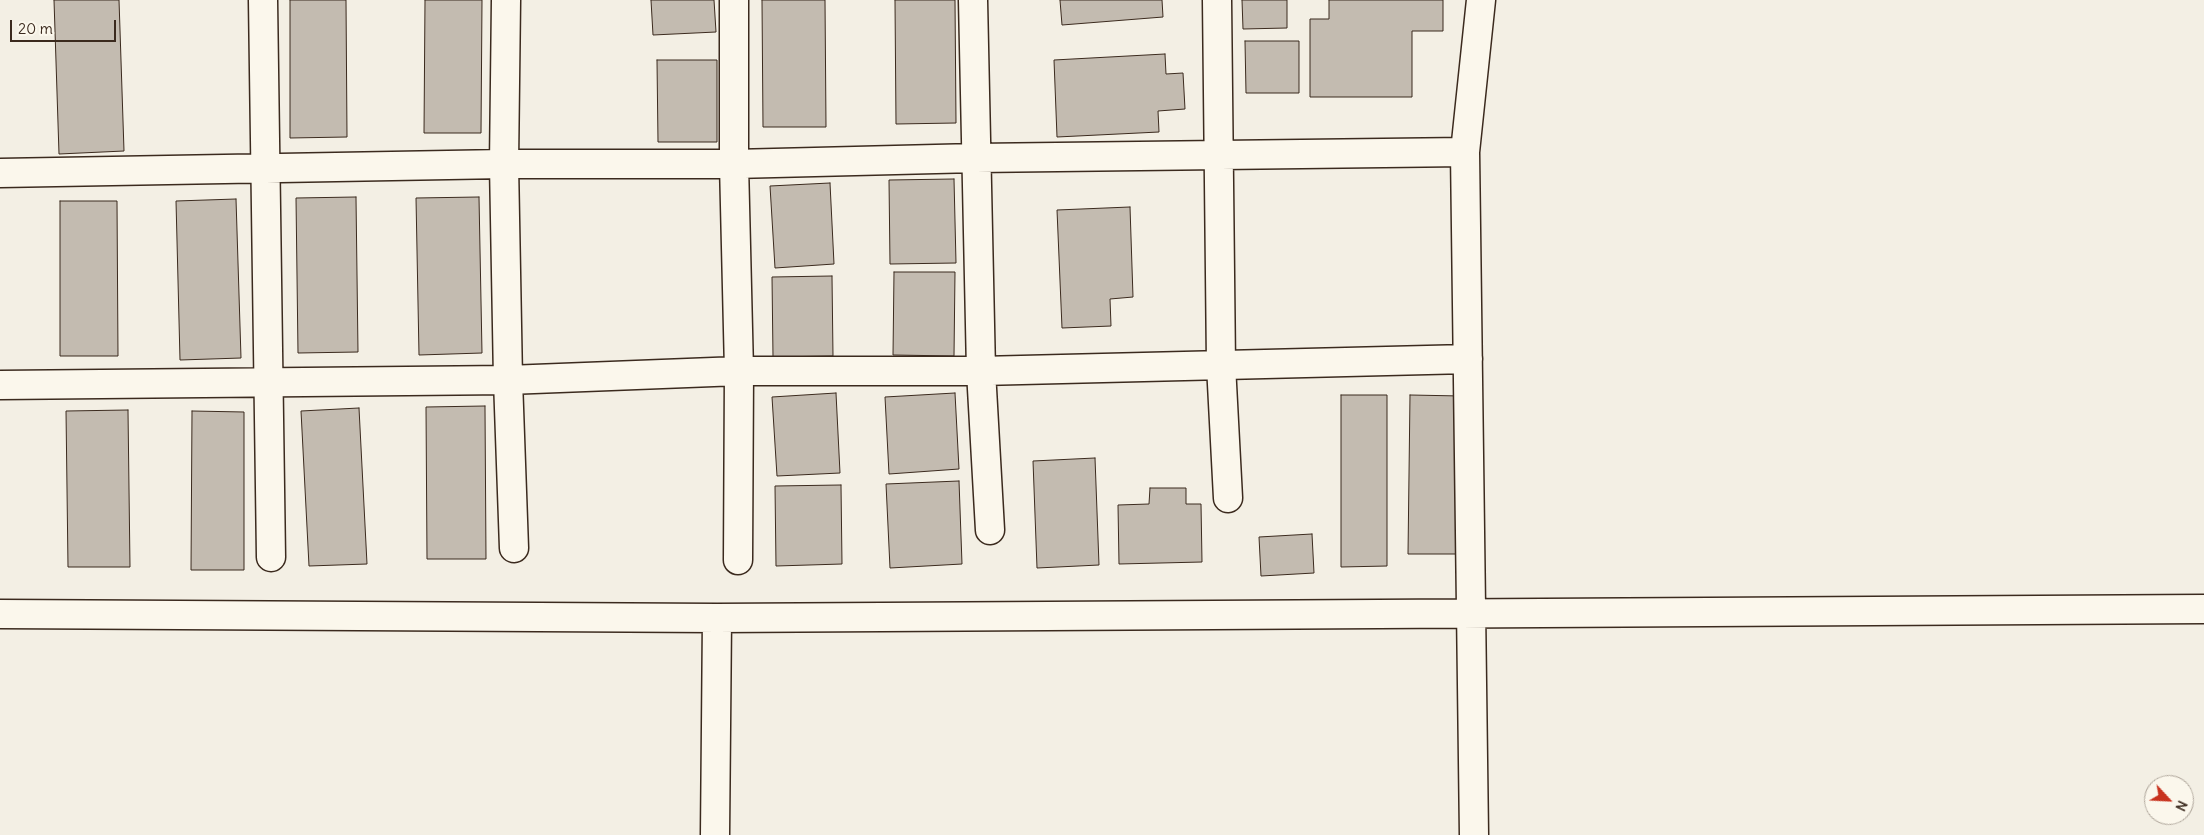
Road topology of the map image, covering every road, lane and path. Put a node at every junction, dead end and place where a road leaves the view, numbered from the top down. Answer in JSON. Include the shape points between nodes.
{"nodes":[{"id":1,"x":263,"y":0,"type":"edge"},
{"id":2,"x":506,"y":0,"type":"edge"},
{"id":3,"x":734,"y":0,"type":"edge"},
{"id":4,"x":973,"y":0,"type":"edge"},
{"id":5,"x":1217,"y":0,"type":"edge"},
{"id":6,"x":1481,"y":0,"type":"edge"},
{"id":7,"x":1465,"y":152,"type":"junction"},
{"id":8,"x":1218,"y":155,"type":"junction"},
{"id":9,"x":976,"y":158,"type":"junction"},
{"id":10,"x":504,"y":164,"type":"junction"},
{"id":11,"x":734,"y":164,"type":"junction"},
{"id":12,"x":264,"y":168,"type":"junction"},
{"id":13,"x":0,"y":173,"type":"edge"},
{"id":14,"x":1468,"y":359,"type":"junction"},
{"id":15,"x":1220,"y":366,"type":"junction"},
{"id":16,"x":739,"y":371,"type":"junction"},
{"id":17,"x":981,"y":371,"type":"junction"},
{"id":18,"x":508,"y":380,"type":"junction"},
{"id":19,"x":267,"y":382,"type":"junction"},
{"id":20,"x":0,"y":385,"type":"edge"},
{"id":21,"x":1228,"y":498,"type":"dead end"},
{"id":22,"x":990,"y":530,"type":"dead end"},
{"id":23,"x":514,"y":548,"type":"dead end"},
{"id":24,"x":270,"y":557,"type":"dead end"},
{"id":25,"x":738,"y":560,"type":"dead end"},
{"id":26,"x":2204,"y":610,"type":"edge"},
{"id":27,"x":1472,"y":612,"type":"junction"},
{"id":28,"x":0,"y":614,"type":"edge"},
{"id":29,"x":716,"y":618,"type":"junction"},
{"id":30,"x":715,"y":835,"type":"edge"},
{"id":31,"x":1474,"y":835,"type":"edge"}],
"edges":[{"from":1,"to":12,"type":"street"},
{"from":2,"to":10,"type":"street"},
{"from":3,"to":11,"type":"street"},
{"from":4,"to":9,"type":"street"},
{"from":5,"to":8,"type":"street"},
{"from":6,"to":7,"type":"street"},
{"from":7,"to":8,"type":"street"},
{"from":7,"to":14,"type":"street"},
{"from":8,"to":9,"type":"street"},
{"from":8,"to":15,"type":"street"},
{"from":9,"to":11,"type":"street"},
{"from":9,"to":17,"type":"street"},
{"from":10,"to":11,"type":"street"},
{"from":10,"to":12,"type":"street"},
{"from":10,"to":18,"type":"street"},
{"from":11,"to":16,"type":"street"},
{"from":12,"to":13,"type":"street"},
{"from":12,"to":19,"type":"street"},
{"from":14,"to":15,"type":"street"},
{"from":14,"to":27,"type":"street"},
{"from":15,"to":17,"type":"street"},
{"from":15,"to":21,"type":"street"},
{"from":16,"to":17,"type":"street"},
{"from":16,"to":18,"type":"street"},
{"from":16,"to":25,"type":"street"},
{"from":17,"to":22,"type":"street"},
{"from":18,"to":19,"type":"street"},
{"from":18,"to":23,"type":"street"},
{"from":19,"to":20,"type":"street"},
{"from":19,"to":24,"type":"street"},
{"from":26,"to":27,"type":"street"},
{"from":27,"to":29,"type":"street"},
{"from":27,"to":31,"type":"street"},
{"from":28,"to":29,"type":"street"},
{"from":29,"to":30,"type":"street"}]}
